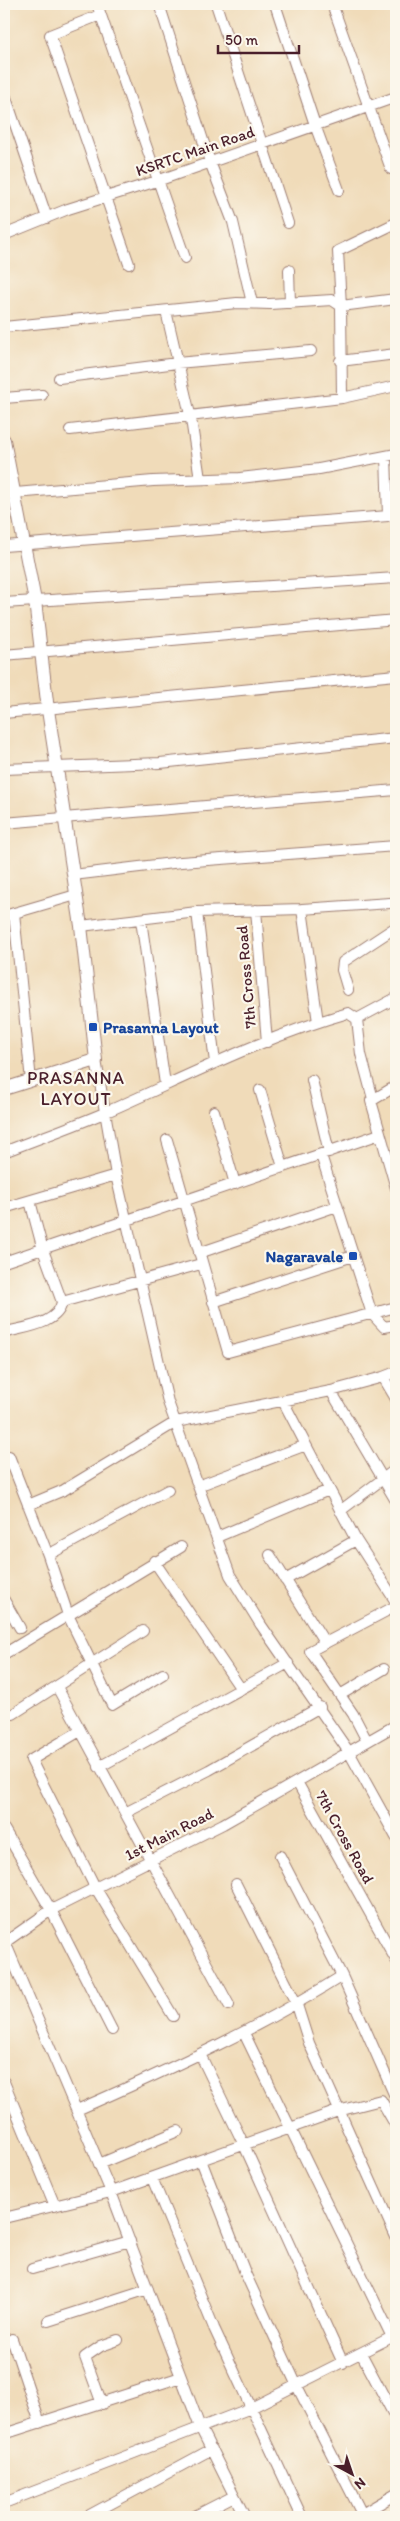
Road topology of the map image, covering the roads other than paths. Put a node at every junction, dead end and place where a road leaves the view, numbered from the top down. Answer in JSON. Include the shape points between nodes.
{"nodes":[{"id":1,"x":96,"y":4,"type":"edge"},
{"id":2,"x":159,"y":4,"type":"edge"},
{"id":3,"x":216,"y":4,"type":"edge"},
{"id":4,"x":275,"y":4,"type":"edge"},
{"id":5,"x":332,"y":4,"type":"edge"},
{"id":6,"x":100,"y":15,"type":"junction"},
{"id":7,"x":4,"y":92,"type":"edge"},
{"id":8,"x":396,"y":97,"type":"edge"},
{"id":9,"x":368,"y":106,"type":"junction"},
{"id":10,"x":315,"y":126,"type":"junction"},
{"id":11,"x":263,"y":143,"type":"junction"},
{"id":12,"x":210,"y":162,"type":"junction"},
{"id":13,"x":391,"y":169,"type":"dead end"},
{"id":14,"x":157,"y":181,"type":"junction"},
{"id":15,"x":338,"y":190,"type":"dead end"},
{"id":16,"x":105,"y":197,"type":"junction"},
{"id":17,"x":46,"y":218,"type":"junction"},
{"id":18,"x":288,"y":223,"type":"dead end"},
{"id":19,"x":396,"y":223,"type":"edge"},
{"id":20,"x":4,"y":235,"type":"edge"},
{"id":21,"x":185,"y":258,"type":"dead end"},
{"id":22,"x":129,"y":264,"type":"dead end"},
{"id":23,"x":289,"y":270,"type":"dead end"},
{"id":24,"x":396,"y":299,"type":"edge"},
{"id":25,"x":290,"y":302,"type":"junction"},
{"id":26,"x":252,"y":303,"type":"junction"},
{"id":27,"x":342,"y":306,"type":"junction"},
{"id":28,"x":166,"y":311,"type":"junction"},
{"id":29,"x":4,"y":327,"type":"edge"},
{"id":30,"x":311,"y":351,"type":"dead end"},
{"id":31,"x":396,"y":354,"type":"edge"},
{"id":32,"x":340,"y":361,"type":"junction"},
{"id":33,"x":177,"y":363,"type":"junction"},
{"id":34,"x":59,"y":378,"type":"dead end"},
{"id":35,"x":396,"y":386,"type":"edge"},
{"id":36,"x":42,"y":395,"type":"dead end"},
{"id":37,"x":4,"y":398,"type":"edge"},
{"id":38,"x":342,"y":398,"type":"junction"},
{"id":39,"x":190,"y":415,"type":"junction"},
{"id":40,"x":70,"y":430,"type":"dead end"},
{"id":41,"x":4,"y":440,"type":"edge"},
{"id":42,"x":391,"y":455,"type":"edge"},
{"id":43,"x":200,"y":479,"type":"junction"},
{"id":44,"x":10,"y":494,"type":"edge"},
{"id":45,"x":23,"y":543,"type":"junction"},
{"id":46,"x":4,"y":546,"type":"edge"},
{"id":47,"x":396,"y":578,"type":"edge"},
{"id":48,"x":35,"y":601,"type":"junction"},
{"id":49,"x":4,"y":603,"type":"edge"},
{"id":50,"x":396,"y":620,"type":"edge"},
{"id":51,"x":40,"y":651,"type":"junction"},
{"id":52,"x":4,"y":655,"type":"edge"},
{"id":53,"x":396,"y":675,"type":"edge"},
{"id":54,"x":48,"y":710,"type":"junction"},
{"id":55,"x":4,"y":713,"type":"edge"},
{"id":56,"x":396,"y":738,"type":"edge"},
{"id":57,"x":57,"y":767,"type":"junction"},
{"id":58,"x":4,"y":769,"type":"edge"},
{"id":59,"x":396,"y":790,"type":"edge"},
{"id":60,"x":65,"y":820,"type":"junction"},
{"id":61,"x":4,"y":823,"type":"edge"},
{"id":62,"x":396,"y":846,"type":"edge"},
{"id":63,"x":73,"y":875,"type":"junction"},
{"id":64,"x":76,"y":895,"type":"junction"},
{"id":65,"x":390,"y":903,"type":"dead end"},
{"id":66,"x":302,"y":909,"type":"junction"},
{"id":67,"x":256,"y":910,"type":"junction"},
{"id":68,"x":198,"y":912,"type":"junction"},
{"id":69,"x":9,"y":915,"type":"edge"},
{"id":70,"x":141,"y":920,"type":"junction"},
{"id":71,"x":80,"y":926,"type":"junction"},
{"id":72,"x":396,"y":927,"type":"edge"},
{"id":73,"x":348,"y":990,"type":"dead end"},
{"id":74,"x":396,"y":998,"type":"edge"},
{"id":75,"x":357,"y":1019,"type":"junction"},
{"id":76,"x":318,"y":1022,"type":"junction"},
{"id":77,"x":266,"y":1042,"type":"junction"},
{"id":78,"x":96,"y":1060,"type":"junction"},
{"id":79,"x":215,"y":1063,"type":"junction"},
{"id":80,"x":312,"y":1080,"type":"dead end"},
{"id":81,"x":31,"y":1081,"type":"junction"},
{"id":82,"x":165,"y":1084,"type":"junction"},
{"id":83,"x":396,"y":1086,"type":"edge"},
{"id":84,"x":4,"y":1090,"type":"edge"},
{"id":85,"x":260,"y":1090,"type":"dead end"},
{"id":86,"x":373,"y":1099,"type":"junction"},
{"id":87,"x":214,"y":1112,"type":"dead end"},
{"id":88,"x":104,"y":1113,"type":"junction"},
{"id":89,"x":380,"y":1134,"type":"junction"},
{"id":90,"x":167,"y":1140,"type":"dead end"},
{"id":91,"x":4,"y":1152,"type":"edge"},
{"id":92,"x":325,"y":1153,"type":"junction"},
{"id":93,"x":283,"y":1167,"type":"junction"},
{"id":94,"x":116,"y":1175,"type":"junction"},
{"id":95,"x":235,"y":1184,"type":"junction"},
{"id":96,"x":396,"y":1188,"type":"edge"},
{"id":97,"x":30,"y":1201,"type":"junction"},
{"id":98,"x":184,"y":1202,"type":"junction"},
{"id":99,"x":337,"y":1206,"type":"junction"},
{"id":100,"x":4,"y":1208,"type":"edge"},
{"id":101,"x":127,"y":1222,"type":"junction"},
{"id":102,"x":43,"y":1250,"type":"junction"},
{"id":103,"x":198,"y":1254,"type":"junction"},
{"id":104,"x":353,"y":1256,"type":"junction"},
{"id":105,"x":4,"y":1262,"type":"edge"},
{"id":106,"x":201,"y":1264,"type":"junction"},
{"id":107,"x":141,"y":1283,"type":"junction"},
{"id":108,"x":62,"y":1302,"type":"junction"},
{"id":109,"x":213,"y":1302,"type":"junction"},
{"id":110,"x":396,"y":1307,"type":"edge"},
{"id":111,"x":372,"y":1314,"type":"junction"},
{"id":112,"x":396,"y":1325,"type":"edge"},
{"id":113,"x":4,"y":1332,"type":"edge"},
{"id":114,"x":396,"y":1372,"type":"edge"},
{"id":115,"x":383,"y":1377,"type":"junction"},
{"id":116,"x":331,"y":1391,"type":"junction"},
{"id":117,"x":396,"y":1399,"type":"edge"},
{"id":118,"x":283,"y":1401,"type":"junction"},
{"id":119,"x":176,"y":1422,"type":"junction"},
{"id":120,"x":306,"y":1445,"type":"junction"},
{"id":121,"x":9,"y":1456,"type":"dead end"},
{"id":122,"x":396,"y":1469,"type":"edge"},
{"id":123,"x":383,"y":1479,"type":"junction"},
{"id":124,"x":198,"y":1486,"type":"junction"},
{"id":125,"x":168,"y":1490,"type":"dead end"},
{"id":126,"x":329,"y":1490,"type":"junction"},
{"id":127,"x":396,"y":1501,"type":"edge"},
{"id":128,"x":28,"y":1504,"type":"junction"},
{"id":129,"x":340,"y":1511,"type":"junction"},
{"id":130,"x":217,"y":1537,"type":"junction"},
{"id":131,"x":356,"y":1540,"type":"junction"},
{"id":132,"x":181,"y":1547,"type":"dead end"},
{"id":133,"x":48,"y":1555,"type":"junction"},
{"id":134,"x":270,"y":1555,"type":"dead end"},
{"id":135,"x":154,"y":1562,"type":"junction"},
{"id":136,"x":286,"y":1580,"type":"junction"},
{"id":137,"x":4,"y":1600,"type":"edge"},
{"id":138,"x":396,"y":1602,"type":"edge"},
{"id":139,"x":396,"y":1606,"type":"edge"},
{"id":140,"x":68,"y":1615,"type":"junction"},
{"id":141,"x":20,"y":1628,"type":"dead end"},
{"id":142,"x":143,"y":1631,"type":"dead end"},
{"id":143,"x":326,"y":1643,"type":"junction"},
{"id":144,"x":4,"y":1654,"type":"edge"},
{"id":145,"x":92,"y":1663,"type":"junction"},
{"id":146,"x":288,"y":1663,"type":"junction"},
{"id":147,"x":384,"y":1669,"type":"dead end"},
{"id":148,"x":163,"y":1674,"type":"dead end"},
{"id":149,"x":57,"y":1687,"type":"junction"},
{"id":150,"x":241,"y":1689,"type":"junction"},
{"id":151,"x":340,"y":1695,"type":"junction"},
{"id":152,"x":320,"y":1707,"type":"junction"},
{"id":153,"x":13,"y":1714,"type":"dead end"},
{"id":154,"x":396,"y":1725,"type":"edge"},
{"id":155,"x":80,"y":1731,"type":"junction"},
{"id":156,"x":368,"y":1741,"type":"junction"},
{"id":157,"x":349,"y":1752,"type":"junction"},
{"id":158,"x":99,"y":1767,"type":"junction"},
{"id":159,"x":297,"y":1782,"type":"junction"},
{"id":160,"x":125,"y":1813,"type":"junction"},
{"id":161,"x":4,"y":1828,"type":"edge"},
{"id":162,"x":396,"y":1837,"type":"edge"},
{"id":163,"x":280,"y":1856,"type":"dead end"},
{"id":164,"x":152,"y":1861,"type":"junction"},
{"id":165,"x":236,"y":1884,"type":"dead end"},
{"id":166,"x":95,"y":1887,"type":"junction"},
{"id":167,"x":51,"y":1910,"type":"junction"},
{"id":168,"x":5,"y":1943,"type":"edge"},
{"id":169,"x":396,"y":1960,"type":"edge"},
{"id":170,"x":342,"y":1976,"type":"junction"},
{"id":171,"x":229,"y":2005,"type":"dead end"},
{"id":172,"x":297,"y":2005,"type":"junction"},
{"id":173,"x":173,"y":2016,"type":"dead end"},
{"id":174,"x":112,"y":2030,"type":"dead end"},
{"id":175,"x":244,"y":2033,"type":"junction"},
{"id":176,"x":200,"y":2054,"type":"junction"},
{"id":177,"x":4,"y":2082,"type":"edge"},
{"id":178,"x":395,"y":2093,"type":"edge"},
{"id":179,"x":382,"y":2100,"type":"junction"},
{"id":180,"x":77,"y":2110,"type":"junction"},
{"id":181,"x":338,"y":2110,"type":"junction"},
{"id":182,"x":396,"y":2126,"type":"edge"},
{"id":183,"x":290,"y":2128,"type":"junction"},
{"id":184,"x":178,"y":2131,"type":"dead end"},
{"id":185,"x":244,"y":2145,"type":"junction"},
{"id":186,"x":201,"y":2160,"type":"junction"},
{"id":187,"x":99,"y":2164,"type":"junction"},
{"id":188,"x":152,"y":2178,"type":"junction"},
{"id":189,"x":112,"y":2192,"type":"junction"},
{"id":190,"x":55,"y":2206,"type":"junction"},
{"id":191,"x":4,"y":2218,"type":"edge"},
{"id":192,"x":396,"y":2237,"type":"edge"},
{"id":193,"x":130,"y":2241,"type":"junction"},
{"id":194,"x":32,"y":2269,"type":"dead end"},
{"id":195,"x":148,"y":2289,"type":"junction"},
{"id":196,"x":48,"y":2321,"type":"dead end"},
{"id":197,"x":394,"y":2336,"type":"edge"},
{"id":198,"x":12,"y":2339,"type":"dead end"},
{"id":199,"x":118,"y":2340,"type":"dead end"},
{"id":200,"x":361,"y":2353,"type":"junction"},
{"id":201,"x":343,"y":2363,"type":"junction"},
{"id":202,"x":181,"y":2377,"type":"junction"},
{"id":203,"x":297,"y":2386,"type":"junction"},
{"id":204,"x":102,"y":2404,"type":"junction"},
{"id":205,"x":251,"y":2408,"type":"junction"},
{"id":206,"x":396,"y":2419,"type":"edge"},
{"id":207,"x":40,"y":2423,"type":"junction"},
{"id":208,"x":200,"y":2427,"type":"junction"},
{"id":209,"x":4,"y":2434,"type":"edge"},
{"id":210,"x":212,"y":2450,"type":"junction"},
{"id":211,"x":396,"y":2494,"type":"edge"},
{"id":212,"x":234,"y":2496,"type":"junction"},
{"id":213,"x":4,"y":2503,"type":"edge"},
{"id":214,"x":359,"y":2516,"type":"edge"},
{"id":215,"x":86,"y":2517,"type":"edge"},
{"id":216,"x":193,"y":2517,"type":"edge"},
{"id":217,"x":245,"y":2517,"type":"edge"},
{"id":218,"x":302,"y":2517,"type":"edge"}],
"edges":[{"from":1,"to":6,"type":"street"},
{"from":2,"to":12,"type":"street"},
{"from":3,"to":11,"type":"street"},
{"from":4,"to":10,"type":"street"},
{"from":5,"to":9,"type":"street"},
{"from":6,"to":14,"type":"street"},
{"from":6,"to":16,"type":"street","via":[[50,35]]},
{"from":7,"to":17,"type":"street"},
{"from":8,"to":9,"type":"street","name":"KSRTC Main Road"},
{"from":9,"to":10,"type":"street","name":"KSRTC Main Road"},
{"from":9,"to":13,"type":"street"},
{"from":10,"to":11,"type":"street","name":"KSRTC Main Road"},
{"from":10,"to":15,"type":"street"},
{"from":11,"to":12,"type":"street","name":"KSRTC Main Road"},
{"from":11,"to":18,"type":"street"},
{"from":12,"to":14,"type":"street","name":"KSRTC Main Road"},
{"from":12,"to":26,"type":"street","via":[[233,222]]},
{"from":14,"to":16,"type":"street","name":"KSRTC Main Road"},
{"from":14,"to":21,"type":"street"},
{"from":16,"to":17,"type":"street","name":"KSRTC Main Road"},
{"from":16,"to":22,"type":"street"},
{"from":17,"to":20,"type":"street","name":"KSRTC Main Road"},
{"from":19,"to":27,"type":"street","via":[[338,251]]},
{"from":23,"to":25,"type":"street"},
{"from":24,"to":27,"type":"street"},
{"from":25,"to":26,"type":"street"},
{"from":25,"to":27,"type":"street","via":[[332,300]]},
{"from":26,"to":28,"type":"street"},
{"from":27,"to":32,"type":"street"},
{"from":28,"to":29,"type":"street"},
{"from":28,"to":33,"type":"street"},
{"from":30,"to":33,"type":"street"},
{"from":31,"to":32,"type":"street"},
{"from":32,"to":38,"type":"street"},
{"from":33,"to":34,"type":"street"},
{"from":33,"to":39,"type":"street"},
{"from":35,"to":38,"type":"street"},
{"from":36,"to":37,"type":"street"},
{"from":38,"to":39,"type":"street"},
{"from":39,"to":40,"type":"street"},
{"from":39,"to":43,"type":"street"},
{"from":41,"to":44,"type":"street"},
{"from":42,"to":43,"type":"street","via":[[319,469]]},
{"from":42,"to":45,"type":"street","via":[[388,516]]},
{"from":43,"to":44,"type":"street","via":[[153,480]]},
{"from":44,"to":45,"type":"street"},
{"from":45,"to":46,"type":"street"},
{"from":45,"to":48,"type":"street"},
{"from":47,"to":48,"type":"street"},
{"from":48,"to":49,"type":"street"},
{"from":48,"to":51,"type":"street"},
{"from":50,"to":51,"type":"street"},
{"from":51,"to":52,"type":"street"},
{"from":51,"to":54,"type":"street"},
{"from":53,"to":54,"type":"street"},
{"from":54,"to":55,"type":"street"},
{"from":54,"to":57,"type":"street"},
{"from":56,"to":57,"type":"street","via":[[160,763]]},
{"from":57,"to":58,"type":"street"},
{"from":57,"to":60,"type":"street"},
{"from":59,"to":60,"type":"street"},
{"from":60,"to":61,"type":"street"},
{"from":60,"to":63,"type":"street"},
{"from":62,"to":63,"type":"street","via":[[181,862]]},
{"from":63,"to":64,"type":"street"},
{"from":64,"to":69,"type":"street"},
{"from":64,"to":71,"type":"street"},
{"from":65,"to":66,"type":"street"},
{"from":66,"to":67,"type":"street"},
{"from":66,"to":76,"type":"street"},
{"from":67,"to":68,"type":"street"},
{"from":67,"to":77,"type":"street","name":"7th Cross Road"},
{"from":68,"to":70,"type":"street"},
{"from":68,"to":79,"type":"street"},
{"from":69,"to":81,"type":"street"},
{"from":70,"to":71,"type":"street"},
{"from":70,"to":82,"type":"street"},
{"from":71,"to":78,"type":"street"},
{"from":72,"to":73,"type":"street","via":[[343,962]]},
{"from":74,"to":75,"type":"street"},
{"from":75,"to":76,"type":"street","via":[[348,1013]]},
{"from":75,"to":86,"type":"street","via":[[361,1054]]},
{"from":76,"to":77,"type":"street"},
{"from":77,"to":79,"type":"street"},
{"from":78,"to":81,"type":"street"},
{"from":78,"to":88,"type":"street"},
{"from":79,"to":82,"type":"street"},
{"from":80,"to":92,"type":"street"},
{"from":81,"to":84,"type":"street"},
{"from":82,"to":88,"type":"street"},
{"from":83,"to":86,"type":"street"},
{"from":85,"to":93,"type":"street"},
{"from":86,"to":89,"type":"street"},
{"from":87,"to":95,"type":"street"},
{"from":88,"to":91,"type":"street"},
{"from":88,"to":94,"type":"street"},
{"from":89,"to":92,"type":"street"},
{"from":89,"to":96,"type":"street"},
{"from":90,"to":98,"type":"street"},
{"from":92,"to":93,"type":"street"},
{"from":92,"to":99,"type":"street"},
{"from":93,"to":95,"type":"street"},
{"from":94,"to":97,"type":"street"},
{"from":94,"to":101,"type":"street"},
{"from":95,"to":98,"type":"street"},
{"from":97,"to":100,"type":"street"},
{"from":97,"to":102,"type":"street"},
{"from":98,"to":101,"type":"street"},
{"from":98,"to":103,"type":"street"},
{"from":99,"to":103,"type":"street"},
{"from":99,"to":104,"type":"street"},
{"from":101,"to":102,"type":"street"},
{"from":101,"to":107,"type":"street"},
{"from":102,"to":105,"type":"street"},
{"from":102,"to":108,"type":"street"},
{"from":103,"to":106,"type":"street"},
{"from":104,"to":109,"type":"street"},
{"from":104,"to":111,"type":"street"},
{"from":106,"to":107,"type":"street"},
{"from":106,"to":109,"type":"street"},
{"from":107,"to":108,"type":"street"},
{"from":107,"to":119,"type":"street","via":[[168,1402]]},
{"from":108,"to":113,"type":"street","via":[[61,1311],[54,1318]]},
{"from":109,"to":111,"type":"street","via":[[228,1352]]},
{"from":110,"to":111,"type":"street"},
{"from":111,"to":112,"type":"street","via":[[384,1328]]},
{"from":114,"to":115,"type":"street"},
{"from":115,"to":116,"type":"street"},
{"from":115,"to":117,"type":"street"},
{"from":116,"to":118,"type":"street"},
{"from":116,"to":123,"type":"street"},
{"from":118,"to":119,"type":"street"},
{"from":118,"to":120,"type":"street"},
{"from":119,"to":124,"type":"street"},
{"from":119,"to":128,"type":"street","via":[[64,1490]]},
{"from":120,"to":124,"type":"street"},
{"from":120,"to":126,"type":"street"},
{"from":121,"to":128,"type":"street"},
{"from":122,"to":123,"type":"street"},
{"from":123,"to":127,"type":"street"},
{"from":123,"to":129,"type":"street"},
{"from":124,"to":130,"type":"street"},
{"from":125,"to":133,"type":"street"},
{"from":126,"to":129,"type":"street"},
{"from":126,"to":130,"type":"street"},
{"from":128,"to":133,"type":"street"},
{"from":129,"to":131,"type":"street"},
{"from":130,"to":146,"type":"street","via":[[230,1575]]},
{"from":131,"to":136,"type":"street"},
{"from":131,"to":138,"type":"street"},
{"from":132,"to":135,"type":"street"},
{"from":133,"to":140,"type":"street"},
{"from":134,"to":136,"type":"street"},
{"from":135,"to":140,"type":"street"},
{"from":135,"to":150,"type":"street"},
{"from":136,"to":143,"type":"street"},
{"from":137,"to":141,"type":"street"},
{"from":139,"to":143,"type":"street"},
{"from":140,"to":144,"type":"street"},
{"from":140,"to":145,"type":"street"},
{"from":142,"to":145,"type":"street"},
{"from":143,"to":151,"type":"street","via":[[310,1652]]},
{"from":145,"to":148,"type":"street","via":[[112,1705]]},
{"from":145,"to":149,"type":"street"},
{"from":146,"to":150,"type":"street"},
{"from":146,"to":152,"type":"street"},
{"from":147,"to":151,"type":"street"},
{"from":149,"to":153,"type":"street"},
{"from":149,"to":155,"type":"street"},
{"from":150,"to":158,"type":"street"},
{"from":151,"to":156,"type":"street"},
{"from":152,"to":157,"type":"street"},
{"from":152,"to":160,"type":"street"},
{"from":154,"to":156,"type":"street","name":"1st Main Road"},
{"from":155,"to":158,"type":"street"},
{"from":155,"to":166,"type":"street","via":[[31,1760]]},
{"from":156,"to":157,"type":"street","name":"1st Main Road"},
{"from":157,"to":159,"type":"street","name":"1st Main Road"},
{"from":157,"to":162,"type":"street"},
{"from":158,"to":160,"type":"street"},
{"from":159,"to":164,"type":"street","name":"1st Main Road"},
{"from":159,"to":169,"type":"street","name":"7th Cross Road"},
{"from":160,"to":164,"type":"street"},
{"from":161,"to":167,"type":"street"},
{"from":163,"to":170,"type":"street"},
{"from":164,"to":166,"type":"street","name":"1st Main Road"},
{"from":164,"to":171,"type":"street"},
{"from":165,"to":172,"type":"street"},
{"from":166,"to":167,"type":"street","name":"1st Main Road"},
{"from":166,"to":173,"type":"street"},
{"from":167,"to":168,"type":"street","name":"1st Main Road"},
{"from":167,"to":174,"type":"street"},
{"from":168,"to":180,"type":"street"},
{"from":170,"to":172,"type":"street"},
{"from":170,"to":178,"type":"street"},
{"from":172,"to":175,"type":"street"},
{"from":172,"to":181,"type":"street","via":[[309,2043]]},
{"from":175,"to":176,"type":"street"},
{"from":175,"to":183,"type":"street"},
{"from":176,"to":180,"type":"street"},
{"from":176,"to":185,"type":"street"},
{"from":177,"to":190,"type":"street"},
{"from":178,"to":179,"type":"street"},
{"from":179,"to":181,"type":"street"},
{"from":179,"to":182,"type":"street"},
{"from":180,"to":187,"type":"street"},
{"from":181,"to":183,"type":"street"},
{"from":181,"to":192,"type":"street"},
{"from":183,"to":185,"type":"street"},
{"from":183,"to":197,"type":"street"},
{"from":184,"to":187,"type":"street"},
{"from":185,"to":186,"type":"street"},
{"from":185,"to":201,"type":"street"},
{"from":186,"to":188,"type":"street"},
{"from":186,"to":203,"type":"street","via":[[246,2275]]},
{"from":187,"to":189,"type":"street"},
{"from":188,"to":189,"type":"street"},
{"from":188,"to":205,"type":"street"},
{"from":189,"to":190,"type":"street"},
{"from":189,"to":193,"type":"street"},
{"from":190,"to":191,"type":"street"},
{"from":193,"to":194,"type":"street"},
{"from":193,"to":195,"type":"street"},
{"from":195,"to":196,"type":"street"},
{"from":195,"to":202,"type":"street"},
{"from":197,"to":200,"type":"street"},
{"from":198,"to":207,"type":"street"},
{"from":199,"to":204,"type":"street","via":[[85,2357]]},
{"from":200,"to":201,"type":"street"},
{"from":200,"to":206,"type":"street"},
{"from":201,"to":203,"type":"street"},
{"from":202,"to":204,"type":"street"},
{"from":202,"to":208,"type":"street"},
{"from":203,"to":205,"type":"street"},
{"from":203,"to":214,"type":"street"},
{"from":204,"to":207,"type":"street"},
{"from":205,"to":208,"type":"street"},
{"from":205,"to":218,"type":"street"},
{"from":207,"to":209,"type":"street"},
{"from":208,"to":210,"type":"street"},
{"from":208,"to":213,"type":"street"},
{"from":210,"to":212,"type":"street"},
{"from":210,"to":215,"type":"street"},
{"from":211,"to":214,"type":"street"},
{"from":212,"to":216,"type":"street"},
{"from":212,"to":217,"type":"street"}]}
